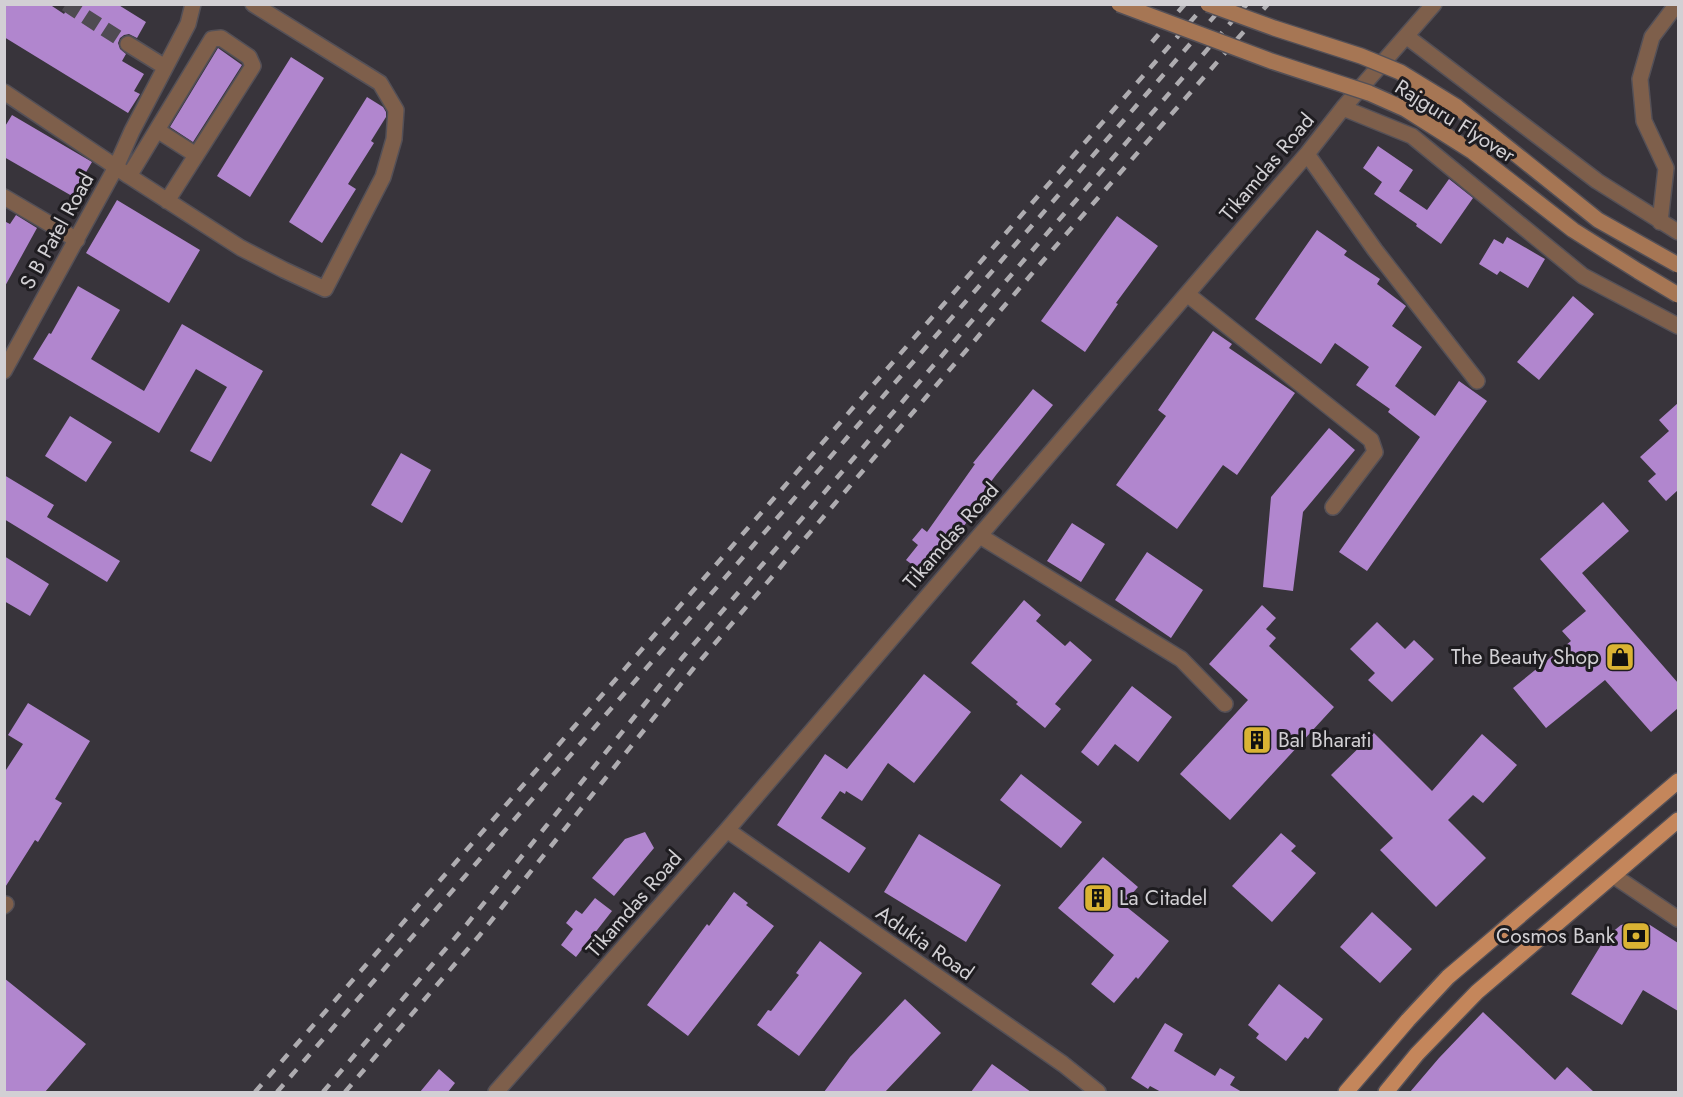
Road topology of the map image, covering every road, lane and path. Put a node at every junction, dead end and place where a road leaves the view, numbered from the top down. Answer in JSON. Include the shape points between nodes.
{"nodes":[{"id":1,"x":193,"y":4,"type":"edge"},
{"id":2,"x":252,"y":4,"type":"edge"},
{"id":3,"x":1119,"y":4,"type":"edge"},
{"id":4,"x":1208,"y":4,"type":"edge"},
{"id":5,"x":1434,"y":4,"type":"edge"},
{"id":6,"x":1677,"y":4,"type":"edge"},
{"id":7,"x":1406,"y":36,"type":"junction"},
{"id":8,"x":128,"y":44,"type":"tunnel mouth"},
{"id":9,"x":165,"y":67,"type":"junction"},
{"id":10,"x":4,"y":92,"type":"edge"},
{"id":11,"x":1343,"y":108,"type":"junction"},
{"id":12,"x":157,"y":130,"type":"junction"},
{"id":13,"x":1307,"y":154,"type":"junction"},
{"id":14,"x":196,"y":155,"type":"junction"},
{"id":15,"x":122,"y":172,"type":"junction"},
{"id":16,"x":4,"y":197,"type":"edge"},
{"id":17,"x":167,"y":201,"type":"junction"},
{"id":18,"x":1660,"y":222,"type":"junction"},
{"id":19,"x":1678,"y":232,"type":"edge"},
{"id":20,"x":77,"y":240,"type":"junction"},
{"id":21,"x":1678,"y":266,"type":"edge"},
{"id":22,"x":1187,"y":294,"type":"junction"},
{"id":23,"x":1678,"y":295,"type":"edge"},
{"id":24,"x":1678,"y":326,"type":"edge"},
{"id":25,"x":4,"y":371,"type":"edge"},
{"id":26,"x":1477,"y":381,"type":"dead end"},
{"id":27,"x":1333,"y":507,"type":"dead end"},
{"id":28,"x":980,"y":536,"type":"junction"},
{"id":29,"x":1225,"y":704,"type":"dead end"},
{"id":30,"x":1678,"y":781,"type":"edge"},
{"id":31,"x":1678,"y":820,"type":"edge"},
{"id":32,"x":727,"y":830,"type":"junction"},
{"id":33,"x":1614,"y":876,"type":"junction"},
{"id":34,"x":1678,"y":919,"type":"edge"},
{"id":35,"x":496,"y":1092,"type":"edge"},
{"id":36,"x":1098,"y":1092,"type":"edge"},
{"id":37,"x":1347,"y":1092,"type":"edge"},
{"id":38,"x":1386,"y":1092,"type":"edge"}],
"edges":[{"from":1,"to":9,"type":"street","via":[[188,24]]},
{"from":2,"to":17,"type":"street","via":[[380,83],[396,110],[394,139],[383,177],[325,289],[241,248]]},
{"from":3,"to":23,"type":"main road","name":"Rajguru Flyover","bridge":true,"via":[[1405,109],[1473,152],[1574,230]]},
{"from":4,"to":21,"type":"main road","name":"Rajguru Flyover","bridge":true,"via":[[1400,72],[1457,107],[1598,220]]},
{"from":5,"to":7,"type":"street","name":"Tikamdas Road"},
{"from":6,"to":18,"type":"street","via":[[1652,37],[1640,80],[1644,121],[1665,168]]},
{"from":7,"to":11,"type":"street","name":"Tikamdas Road"},
{"from":7,"to":18,"type":"street","via":[[1597,181]]},
{"from":8,"to":9,"type":"street"},
{"from":9,"to":15,"type":"street","via":[[132,131]]},
{"from":10,"to":15,"type":"street","name":"S B Patel Road"},
{"from":11,"to":13,"type":"street","name":"Tikamdas Road"},
{"from":11,"to":24,"type":"street","via":[[1413,136],[1583,276]]},
{"from":12,"to":14,"type":"street"},
{"from":12,"to":14,"type":"street","via":[[212,39],[221,38],[249,57],[253,66]]},
{"from":12,"to":15,"type":"street"},
{"from":13,"to":22,"type":"street","name":"Tikamdas Road"},
{"from":13,"to":26,"type":"street","via":[[1375,250]]},
{"from":14,"to":17,"type":"street"},
{"from":15,"to":17,"type":"street"},
{"from":15,"to":20,"type":"street","name":"S B Patel Road"},
{"from":16,"to":20,"type":"street"},
{"from":18,"to":19,"type":"street"},
{"from":20,"to":25,"type":"street","name":"S B Patel Road"},
{"from":22,"to":27,"type":"street","via":[[1371,440],[1375,452]]},
{"from":22,"to":28,"type":"street","name":"Tikamdas Road"},
{"from":28,"to":29,"type":"street","via":[[1181,658]]},
{"from":28,"to":32,"type":"street","name":"Tikamdas Road"},
{"from":30,"to":37,"type":"main road","via":[[1448,977]]},
{"from":31,"to":33,"type":"main road"},
{"from":32,"to":35,"type":"street","name":"Tikamdas Road"},
{"from":32,"to":36,"type":"street","name":"Adukia Road"},
{"from":33,"to":34,"type":"street"},
{"from":33,"to":38,"type":"main road","via":[[1478,992]]}]}
